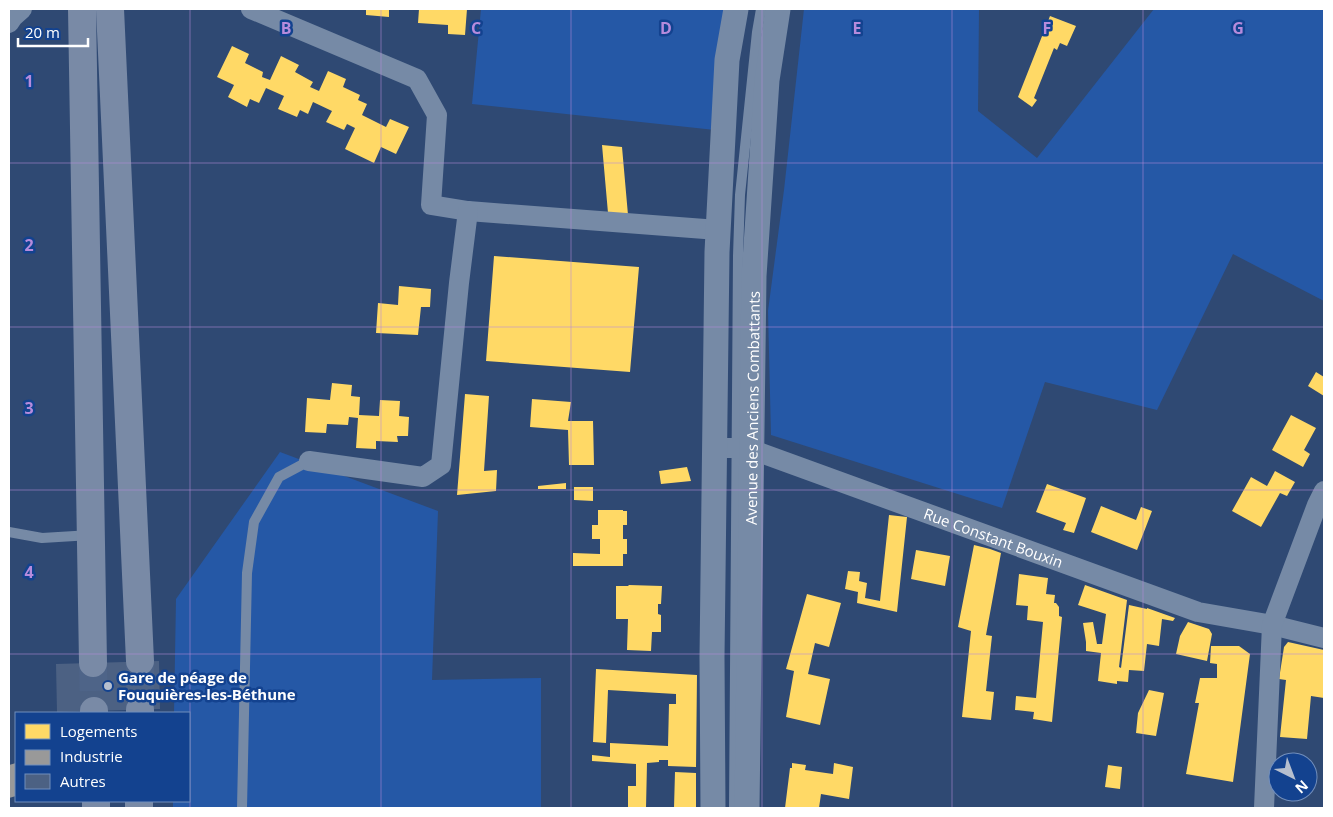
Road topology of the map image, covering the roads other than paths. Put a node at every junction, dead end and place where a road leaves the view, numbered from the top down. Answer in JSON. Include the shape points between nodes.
{"nodes":[{"id":1,"x":22,"y":9,"type":"edge"},
{"id":2,"x":82,"y":9,"type":"edge"},
{"id":3,"x":110,"y":9,"type":"edge"},
{"id":4,"x":251,"y":9,"type":"edge"},
{"id":5,"x":736,"y":9,"type":"edge"},
{"id":6,"x":760,"y":9,"type":"edge"},
{"id":7,"x":778,"y":9,"type":"edge"},
{"id":8,"x":9,"y":23,"type":"edge"},
{"id":9,"x":468,"y":211,"type":"junction"},
{"id":10,"x":718,"y":230,"type":"junction"},
{"id":11,"x":735,"y":449,"type":"junction"},
{"id":12,"x":309,"y":460,"type":"joint"},
{"id":13,"x":1324,"y":490,"type":"edge"},
{"id":14,"x":9,"y":532,"type":"edge"},
{"id":15,"x":92,"y":535,"type":"junction"},
{"id":16,"x":1272,"y":626,"type":"junction"},
{"id":17,"x":1324,"y":638,"type":"edge"},
{"id":18,"x":140,"y":661,"type":"tunnel mouth"},
{"id":19,"x":93,"y":663,"type":"tunnel mouth"},
{"id":20,"x":242,"y":808,"type":"edge"},
{"id":21,"x":713,"y":808,"type":"edge"},
{"id":22,"x":734,"y":808,"type":"edge"},
{"id":23,"x":747,"y":808,"type":"edge"},
{"id":24,"x":1264,"y":808,"type":"edge"}],
"edges":[{"from":1,"to":8,"type":"street"},
{"from":2,"to":15,"type":"highway"},
{"from":3,"to":18,"type":"highway"},
{"from":4,"to":9,"type":"street","via":[[417,79],[437,115],[431,204]]},
{"from":5,"to":10,"type":"street","name":"Avenue des Anciens Combattants","via":[[727,60]]},
{"from":6,"to":11,"type":"lane","via":[[740,196]]},
{"from":7,"to":11,"type":"street","name":"Avenue des Anciens Combattants","via":[[767,80],[754,276]]},
{"from":9,"to":10,"type":"street"},
{"from":9,"to":12,"type":"street","via":[[441,465],[424,477]]},
{"from":10,"to":11,"type":"street","name":"Avenue des Anciens Combattants"},
{"from":11,"to":16,"type":"street","name":"Rue Constant Bouxin","via":[[1198,612]]},
{"from":11,"to":21,"type":"street","name":"Avenue des Anciens Combattants","via":[[712,657]]},
{"from":11,"to":22,"type":"lane"},
{"from":11,"to":23,"type":"street","name":"Avenue des Anciens Combattants"},
{"from":12,"to":20,"type":"lane","via":[[278,477],[254,522],[247,574]]},
{"from":13,"to":16,"type":"street"},
{"from":14,"to":15,"type":"lane","via":[[42,538]]},
{"from":15,"to":19,"type":"highway"},
{"from":16,"to":17,"type":"street","name":"Rue Constant Bouxin"},
{"from":16,"to":24,"type":"street"}]}
